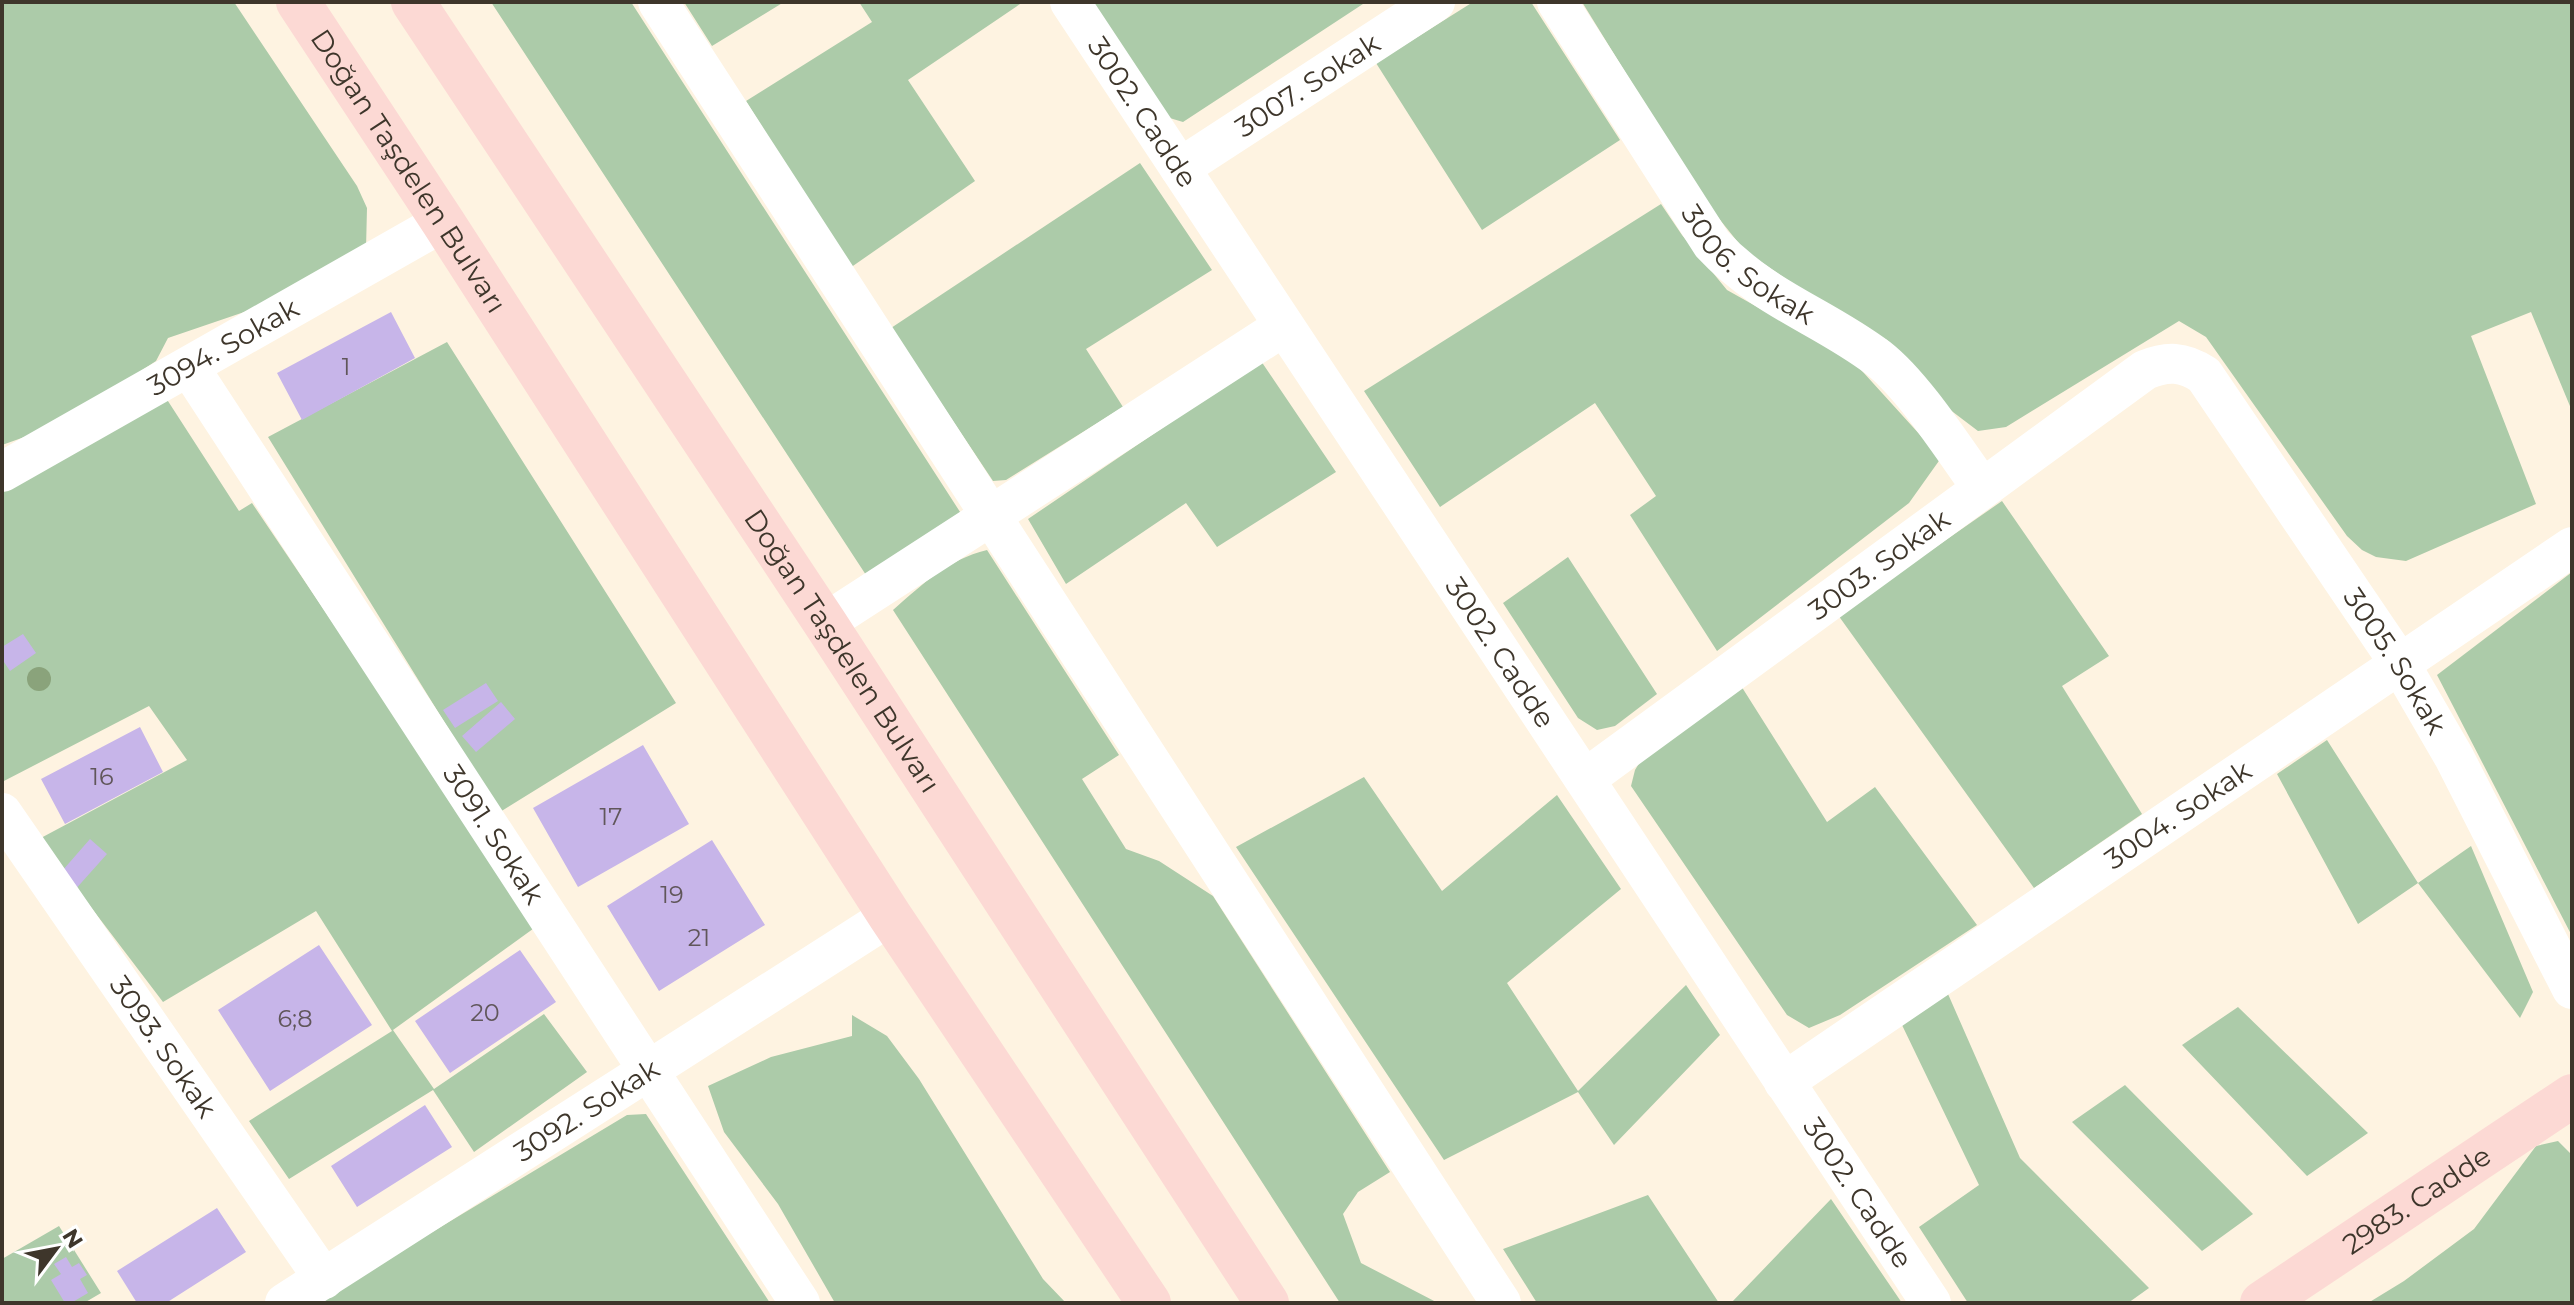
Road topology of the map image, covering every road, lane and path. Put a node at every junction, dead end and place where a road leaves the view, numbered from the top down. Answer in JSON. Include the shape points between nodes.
{"nodes":[{"id":1,"x":298,"y":2,"type":"edge"},
{"id":2,"x":413,"y":2,"type":"edge"},
{"id":3,"x":658,"y":2,"type":"edge"},
{"id":4,"x":1070,"y":2,"type":"edge"},
{"id":5,"x":1435,"y":2,"type":"edge"},
{"id":6,"x":1557,"y":2,"type":"edge"},
{"id":7,"x":1180,"y":168,"type":"junction"},
{"id":8,"x":443,"y":222,"type":"junction"},
{"id":9,"x":1284,"y":326,"type":"junction"},
{"id":10,"x":2178,"y":363,"type":"joint"},
{"id":11,"x":189,"y":367,"type":"junction"},
{"id":12,"x":2,"y":472,"type":"edge"},
{"id":13,"x":1982,"y":488,"type":"junction"},
{"id":14,"x":991,"y":515,"type":"junction"},
{"id":15,"x":2572,"y":547,"type":"edge"},
{"id":16,"x":825,"y":623,"type":"junction"},
{"id":17,"x":2400,"y":664,"type":"junction"},
{"id":18,"x":1585,"y":779,"type":"junction"},
{"id":19,"x":2,"y":813,"type":"edge"},
{"id":20,"x":890,"y":916,"type":"junction"},
{"id":21,"x":2572,"y":989,"type":"edge"},
{"id":22,"x":649,"y":1071,"type":"junction"},
{"id":23,"x":1784,"y":1082,"type":"junction"},
{"id":24,"x":2571,"y":1100,"type":"edge"},
{"id":25,"x":324,"y":1279,"type":"junction"},
{"id":26,"x":1136,"y":1296,"type":"edge"},
{"id":27,"x":285,"y":1303,"type":"edge"},
{"id":28,"x":800,"y":1303,"type":"edge"},
{"id":29,"x":1267,"y":1303,"type":"edge"},
{"id":30,"x":1501,"y":1303,"type":"edge"},
{"id":31,"x":1931,"y":1303,"type":"edge"},
{"id":32,"x":2262,"y":1303,"type":"edge"}],
"edges":[{"from":1,"to":8,"type":"main road","name":"Doğan Taşdelen Bulvarı"},
{"from":2,"to":16,"type":"main road","name":"Doğan Taşdelen Bulvarı"},
{"from":3,"to":14,"type":"street"},
{"from":4,"to":7,"type":"street","name":"3002. Cadde"},
{"from":5,"to":7,"type":"street","name":"3007. Sokak"},
{"from":6,"to":13,"type":"street","name":"3006. Sokak","via":[[1712,244],[1760,287],[1880,359]]},
{"from":7,"to":9,"type":"street","name":"3002. Cadde"},
{"from":8,"to":11,"type":"street","name":"3094. Sokak"},
{"from":8,"to":20,"type":"main road","name":"Doğan Taşdelen Bulvarı"},
{"from":9,"to":14,"type":"street"},
{"from":9,"to":18,"type":"street","name":"3002. Cadde"},
{"from":10,"to":13,"type":"street","name":"3003. Sokak","via":[[2145,370]]},
{"from":10,"to":17,"type":"street","name":"3005. Sokak","via":[[2204,375]]},
{"from":11,"to":12,"type":"street","name":"3094. Sokak"},
{"from":11,"to":22,"type":"street","name":"3091. Sokak"},
{"from":13,"to":18,"type":"street","name":"3003. Sokak"},
{"from":14,"to":16,"type":"street"},
{"from":14,"to":30,"type":"street"},
{"from":15,"to":17,"type":"street","name":"3004. Sokak"},
{"from":16,"to":29,"type":"main road","name":"Doğan Taşdelen Bulvarı"},
{"from":17,"to":21,"type":"street","name":"3005. Sokak"},
{"from":17,"to":23,"type":"street","name":"3004. Sokak"},
{"from":18,"to":23,"type":"street","name":"3002. Cadde"},
{"from":19,"to":25,"type":"street","name":"3093. Sokak"},
{"from":20,"to":22,"type":"street","name":"3092. Sokak"},
{"from":20,"to":26,"type":"main road","name":"Doğan Taşdelen Bulvarı"},
{"from":22,"to":25,"type":"street","name":"3092. Sokak"},
{"from":22,"to":28,"type":"street","name":"3091. Sokak"},
{"from":23,"to":31,"type":"street","name":"3002. Cadde"},
{"from":24,"to":32,"type":"main road","name":"2983. Cadde"},
{"from":25,"to":27,"type":"street","name":"3092. Sokak"}]}
